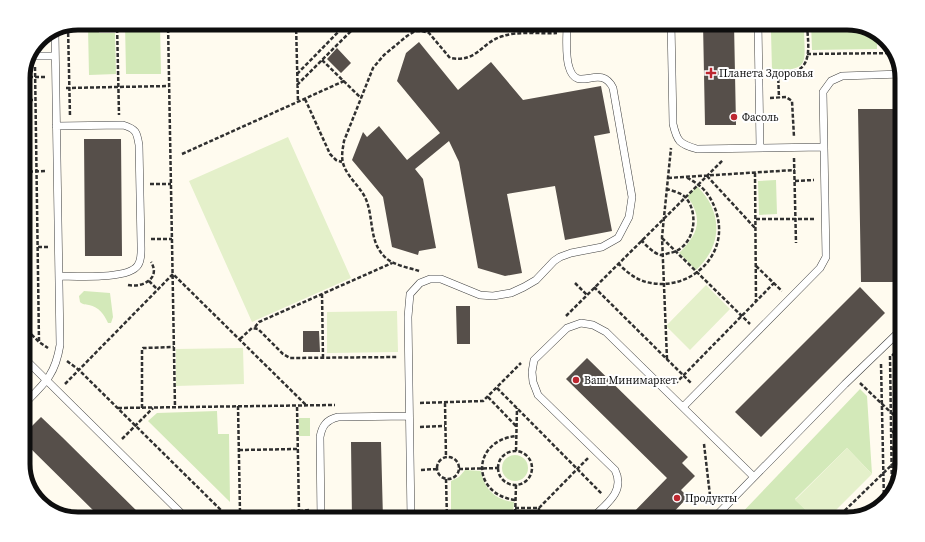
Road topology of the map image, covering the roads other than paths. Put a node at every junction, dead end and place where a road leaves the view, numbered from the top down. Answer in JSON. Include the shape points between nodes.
{"nodes":[{"id":1,"x":567,"y":30,"type":"edge"},
{"id":2,"x":671,"y":30,"type":"edge"},
{"id":3,"x":758,"y":30,"type":"edge"},
{"id":4,"x":55,"y":36,"type":"edge"},
{"id":5,"x":36,"y":56,"type":"edge"},
{"id":6,"x":55,"y":56,"type":"junction"},
{"id":7,"x":895,"y":74,"type":"edge"},
{"id":8,"x":56,"y":126,"type":"junction"},
{"id":9,"x":824,"y":147,"type":"junction"},
{"id":10,"x":760,"y":148,"type":"junction"},
{"id":11,"x":59,"y":276,"type":"junction"},
{"id":12,"x":895,"y":337,"type":"edge"},
{"id":13,"x":30,"y":364,"type":"edge"},
{"id":14,"x":47,"y":381,"type":"junction"},
{"id":15,"x":30,"y":398,"type":"edge"},
{"id":16,"x":682,"y":407,"type":"junction"},
{"id":17,"x":409,"y":416,"type":"junction"},
{"id":18,"x":754,"y":477,"type":"junction"},
{"id":19,"x":180,"y":512,"type":"edge"},
{"id":20,"x":321,"y":512,"type":"edge"},
{"id":21,"x":411,"y":512,"type":"edge"},
{"id":22,"x":598,"y":512,"type":"edge"},
{"id":23,"x":720,"y":512,"type":"edge"}],
"edges":[{"from":1,"to":17,"type":"lane","via":[[568,66],[571,72],[580,79],[604,78],[610,81],[613,88],[631,188],[632,206],[626,225],[618,238],[608,244],[560,257],[536,280],[511,292],[492,296],[480,295],[441,279],[430,279],[420,283],[410,294],[408,317]]},
{"from":2,"to":10,"type":"lane","via":[[673,124],[676,137],[685,146],[697,149]]},
{"from":3,"to":10,"type":"lane"},
{"from":4,"to":6,"type":"lane"},
{"from":5,"to":6,"type":"lane"},
{"from":6,"to":8,"type":"lane"},
{"from":7,"to":9,"type":"lane","via":[[853,74],[831,82],[823,92]]},
{"from":8,"to":11,"type":"lane"},
{"from":8,"to":11,"type":"lane","via":[[119,125],[132,128],[138,134],[140,184],[141,255],[138,266],[131,272],[120,275]]},
{"from":9,"to":10,"type":"lane"},
{"from":9,"to":16,"type":"lane","via":[[824,263]]},
{"from":11,"to":14,"type":"lane","via":[[60,345],[56,364]]},
{"from":12,"to":18,"type":"lane"},
{"from":13,"to":14,"type":"lane"},
{"from":14,"to":15,"type":"lane"},
{"from":14,"to":19,"type":"lane"},
{"from":16,"to":18,"type":"lane"},
{"from":16,"to":22,"type":"lane","via":[[606,332],[593,324],[567,328],[534,360],[533,382],[538,395],[615,470],[619,478],[616,493]]},
{"from":17,"to":20,"type":"lane","via":[[338,417],[326,422],[320,437]]},
{"from":17,"to":21,"type":"lane"},
{"from":18,"to":23,"type":"lane"}]}
